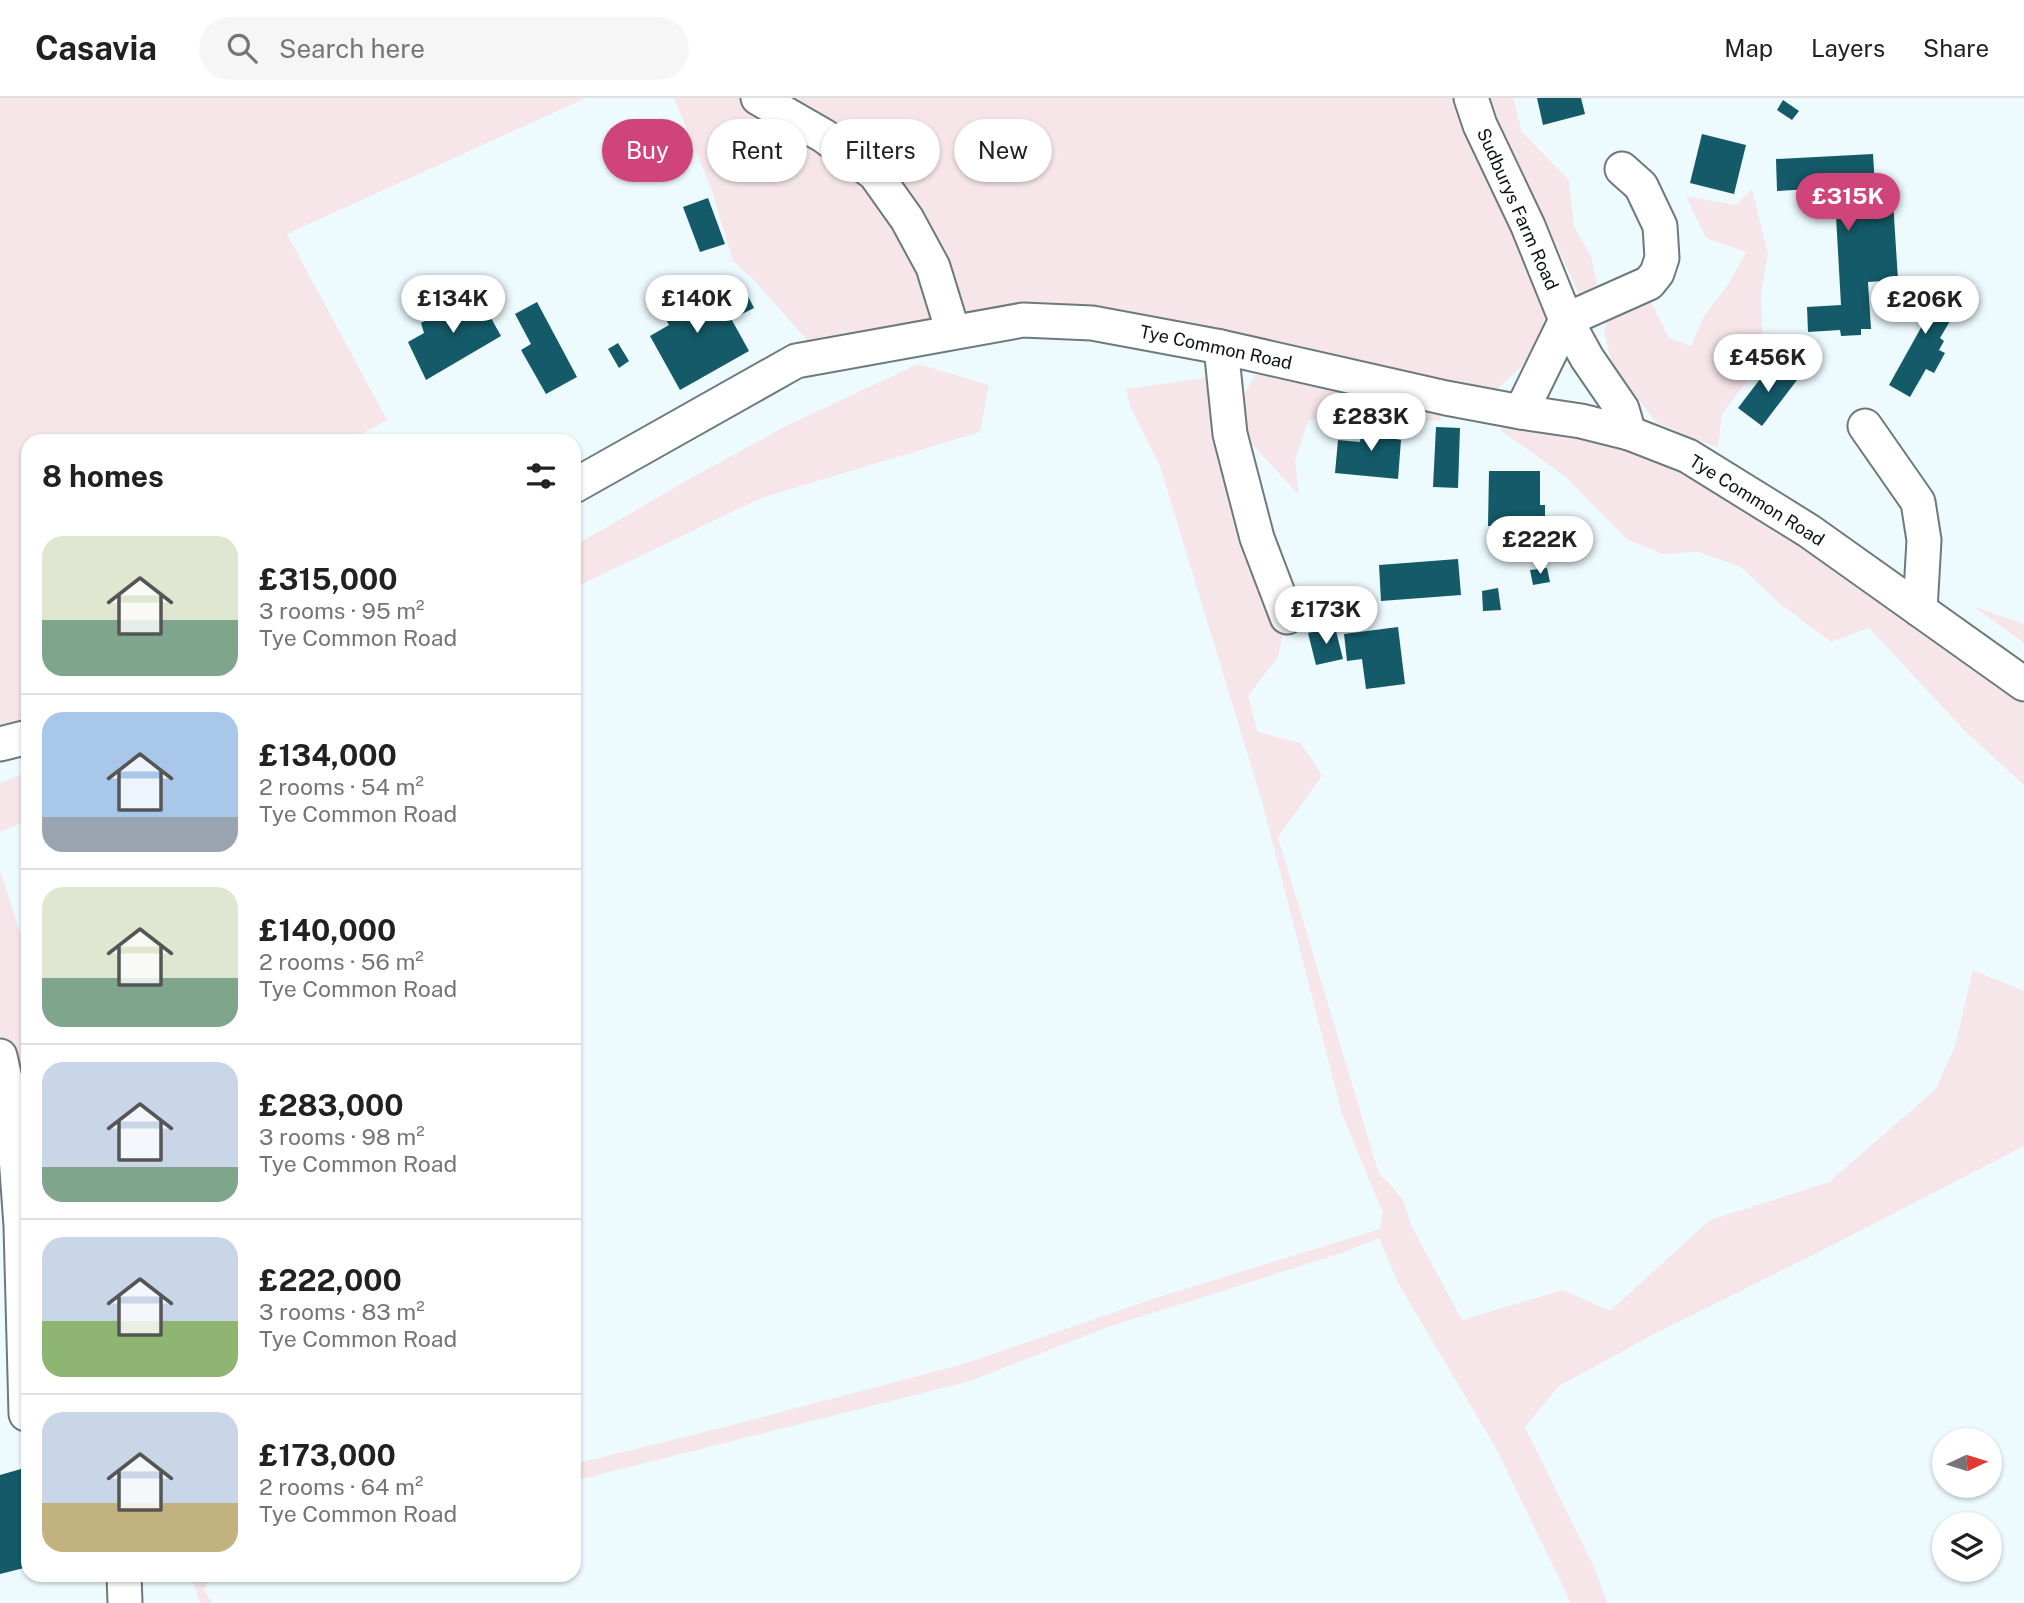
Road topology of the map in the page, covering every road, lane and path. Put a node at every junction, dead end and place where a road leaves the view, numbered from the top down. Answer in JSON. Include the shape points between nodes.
{"nodes":[{"id":1,"x":758,"y":98,"type":"edge"},
{"id":2,"x":1471,"y":98,"type":"edge"},
{"id":3,"x":1622,"y":169,"type":"dead end"},
{"id":4,"x":1566,"y":320,"type":"junction"},
{"id":5,"x":953,"y":332,"type":"junction"},
{"id":6,"x":1221,"y":346,"type":"junction"},
{"id":7,"x":1521,"y":412,"type":"junction"},
{"id":8,"x":1865,"y":426,"type":"dead end"},
{"id":9,"x":1629,"y":433,"type":"junction"},
{"id":10,"x":581,"y":482,"type":"edge"},
{"id":11,"x":1920,"y":610,"type":"junction"},
{"id":12,"x":1287,"y":617,"type":"dead end"},
{"id":13,"x":2024,"y":684,"type":"edge"},
{"id":14,"x":21,"y":739,"type":"edge"},
{"id":15,"x":0,"y":744,"type":"edge"},
{"id":16,"x":0,"y":1056,"type":"edge"},
{"id":17,"x":21,"y":1248,"type":"edge"},
{"id":18,"x":124,"y":1582,"type":"edge"},
{"id":19,"x":125,"y":1603,"type":"edge"}],
"edges":[{"from":1,"to":5,"type":"street","via":[[824,135],[875,174],[933,267]]},
{"from":2,"to":4,"type":"street","name":"Sudburys Farm Road"},
{"from":3,"to":4,"type":"street","via":[[1641,186],[1660,226],[1662,258],[1657,274],[1649,283]]},
{"from":4,"to":7,"type":"street"},
{"from":4,"to":9,"type":"street","name":"Sudburys Farm Road","via":[[1622,408]]},
{"from":5,"to":6,"type":"street","name":"Tye Common Road","via":[[1023,320],[1092,323]]},
{"from":5,"to":10,"type":"street","name":"Tye Common Road","via":[[796,361]]},
{"from":6,"to":7,"type":"street","name":"Tye Common Road"},
{"from":6,"to":12,"type":"street","via":[[1230,435],[1257,538]]},
{"from":7,"to":9,"type":"street","name":"Tye Common Road"},
{"from":8,"to":11,"type":"street","via":[[1918,502],[1924,540]]},
{"from":9,"to":11,"type":"street","name":"Tye Common Road","via":[[1688,456],[1809,531]]},
{"from":11,"to":13,"type":"street","name":"Tye Common Road"},
{"from":14,"to":15,"type":"street"},
{"from":16,"to":17,"type":"street","via":[[13,1114]]},
{"from":18,"to":19,"type":"street"}]}
